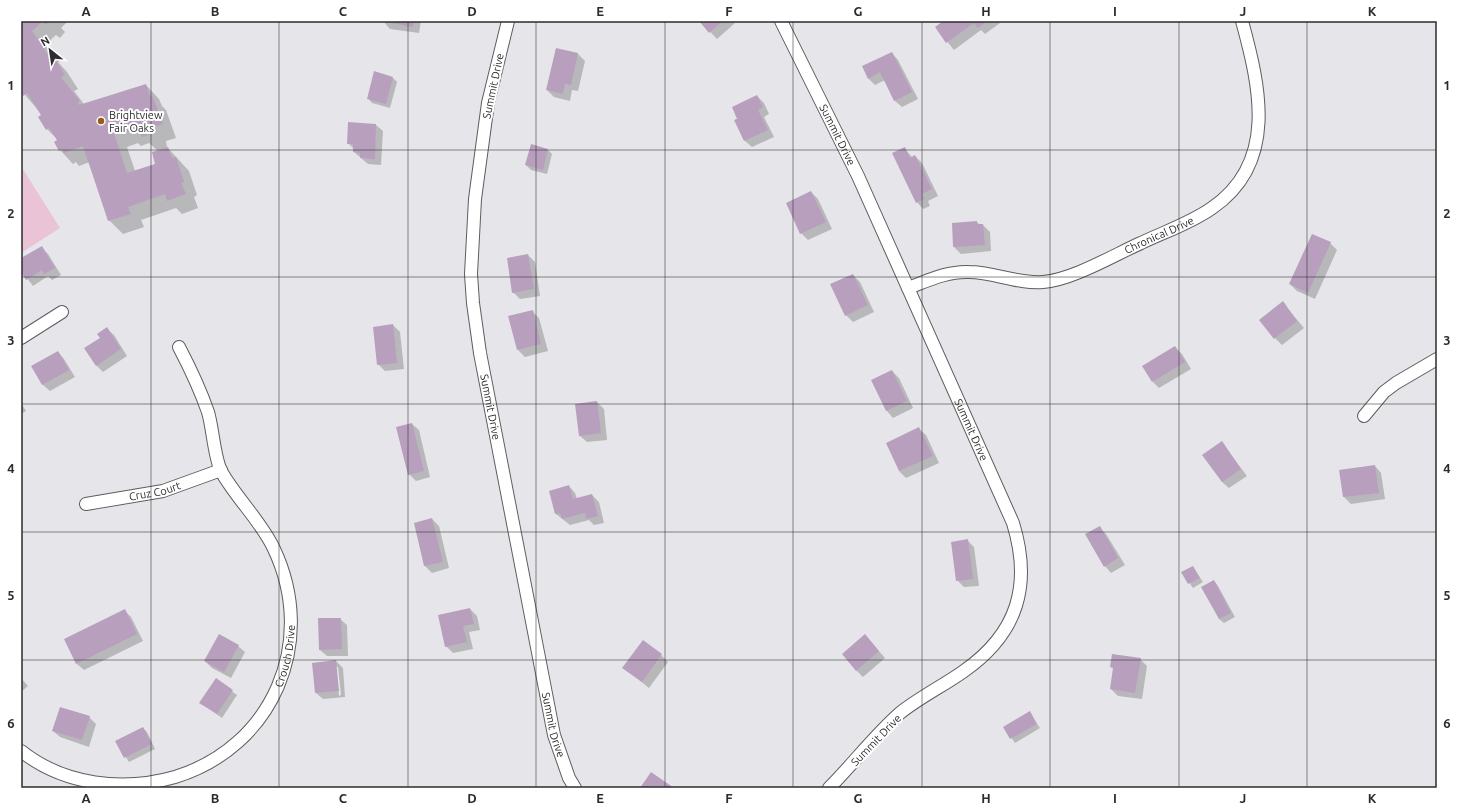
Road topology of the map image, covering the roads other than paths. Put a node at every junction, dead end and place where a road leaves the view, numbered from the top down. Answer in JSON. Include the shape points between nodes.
{"nodes":[{"id":1,"x":508,"y":21,"type":"edge"},
{"id":2,"x":780,"y":21,"type":"edge"},
{"id":3,"x":1242,"y":21,"type":"edge"},
{"id":4,"x":908,"y":288,"type":"junction"},
{"id":5,"x":62,"y":312,"type":"dead end"},
{"id":6,"x":21,"y":338,"type":"edge"},
{"id":7,"x":179,"y":347,"type":"dead end"},
{"id":8,"x":1437,"y":359,"type":"edge"},
{"id":9,"x":1364,"y":416,"type":"dead end"},
{"id":10,"x":221,"y":470,"type":"junction"},
{"id":11,"x":86,"y":504,"type":"dead end"},
{"id":12,"x":21,"y":751,"type":"edge"},
{"id":13,"x":575,"y":788,"type":"edge"},
{"id":14,"x":829,"y":788,"type":"edge"}],
"edges":[{"from":1,"to":13,"type":"street","name":"Summit Drive","via":[[488,103],[481,149],[472,250],[473,303],[480,353],[554,735]]},
{"from":2,"to":4,"type":"street","name":"Summit Drive","via":[[858,176]]},
{"from":3,"to":4,"type":"street","name":"Chronical Drive","via":[[1250,49],[1260,120],[1258,137],[1249,164],[1239,182],[1224,200],[1197,217],[1058,279],[1028,282],[968,272],[944,275]]},
{"from":4,"to":14,"type":"street","name":"Summit Drive","via":[[1013,523],[1021,557],[1019,596],[1010,621],[994,646],[968,669],[900,714]]},
{"from":5,"to":6,"type":"street"},
{"from":7,"to":10,"type":"street","name":"Crouch Drive","via":[[208,412]]},
{"from":8,"to":9,"type":"street","via":[[1384,392]]},
{"from":10,"to":11,"type":"street","name":"Cruz Court","via":[[163,491]]},
{"from":10,"to":12,"type":"street","name":"Crouch Drive","via":[[274,548],[285,580],[290,608],[290,642],[280,686],[264,712],[245,736],[208,764],[186,773],[144,784],[106,785],[82,780],[41,765]]}]}
